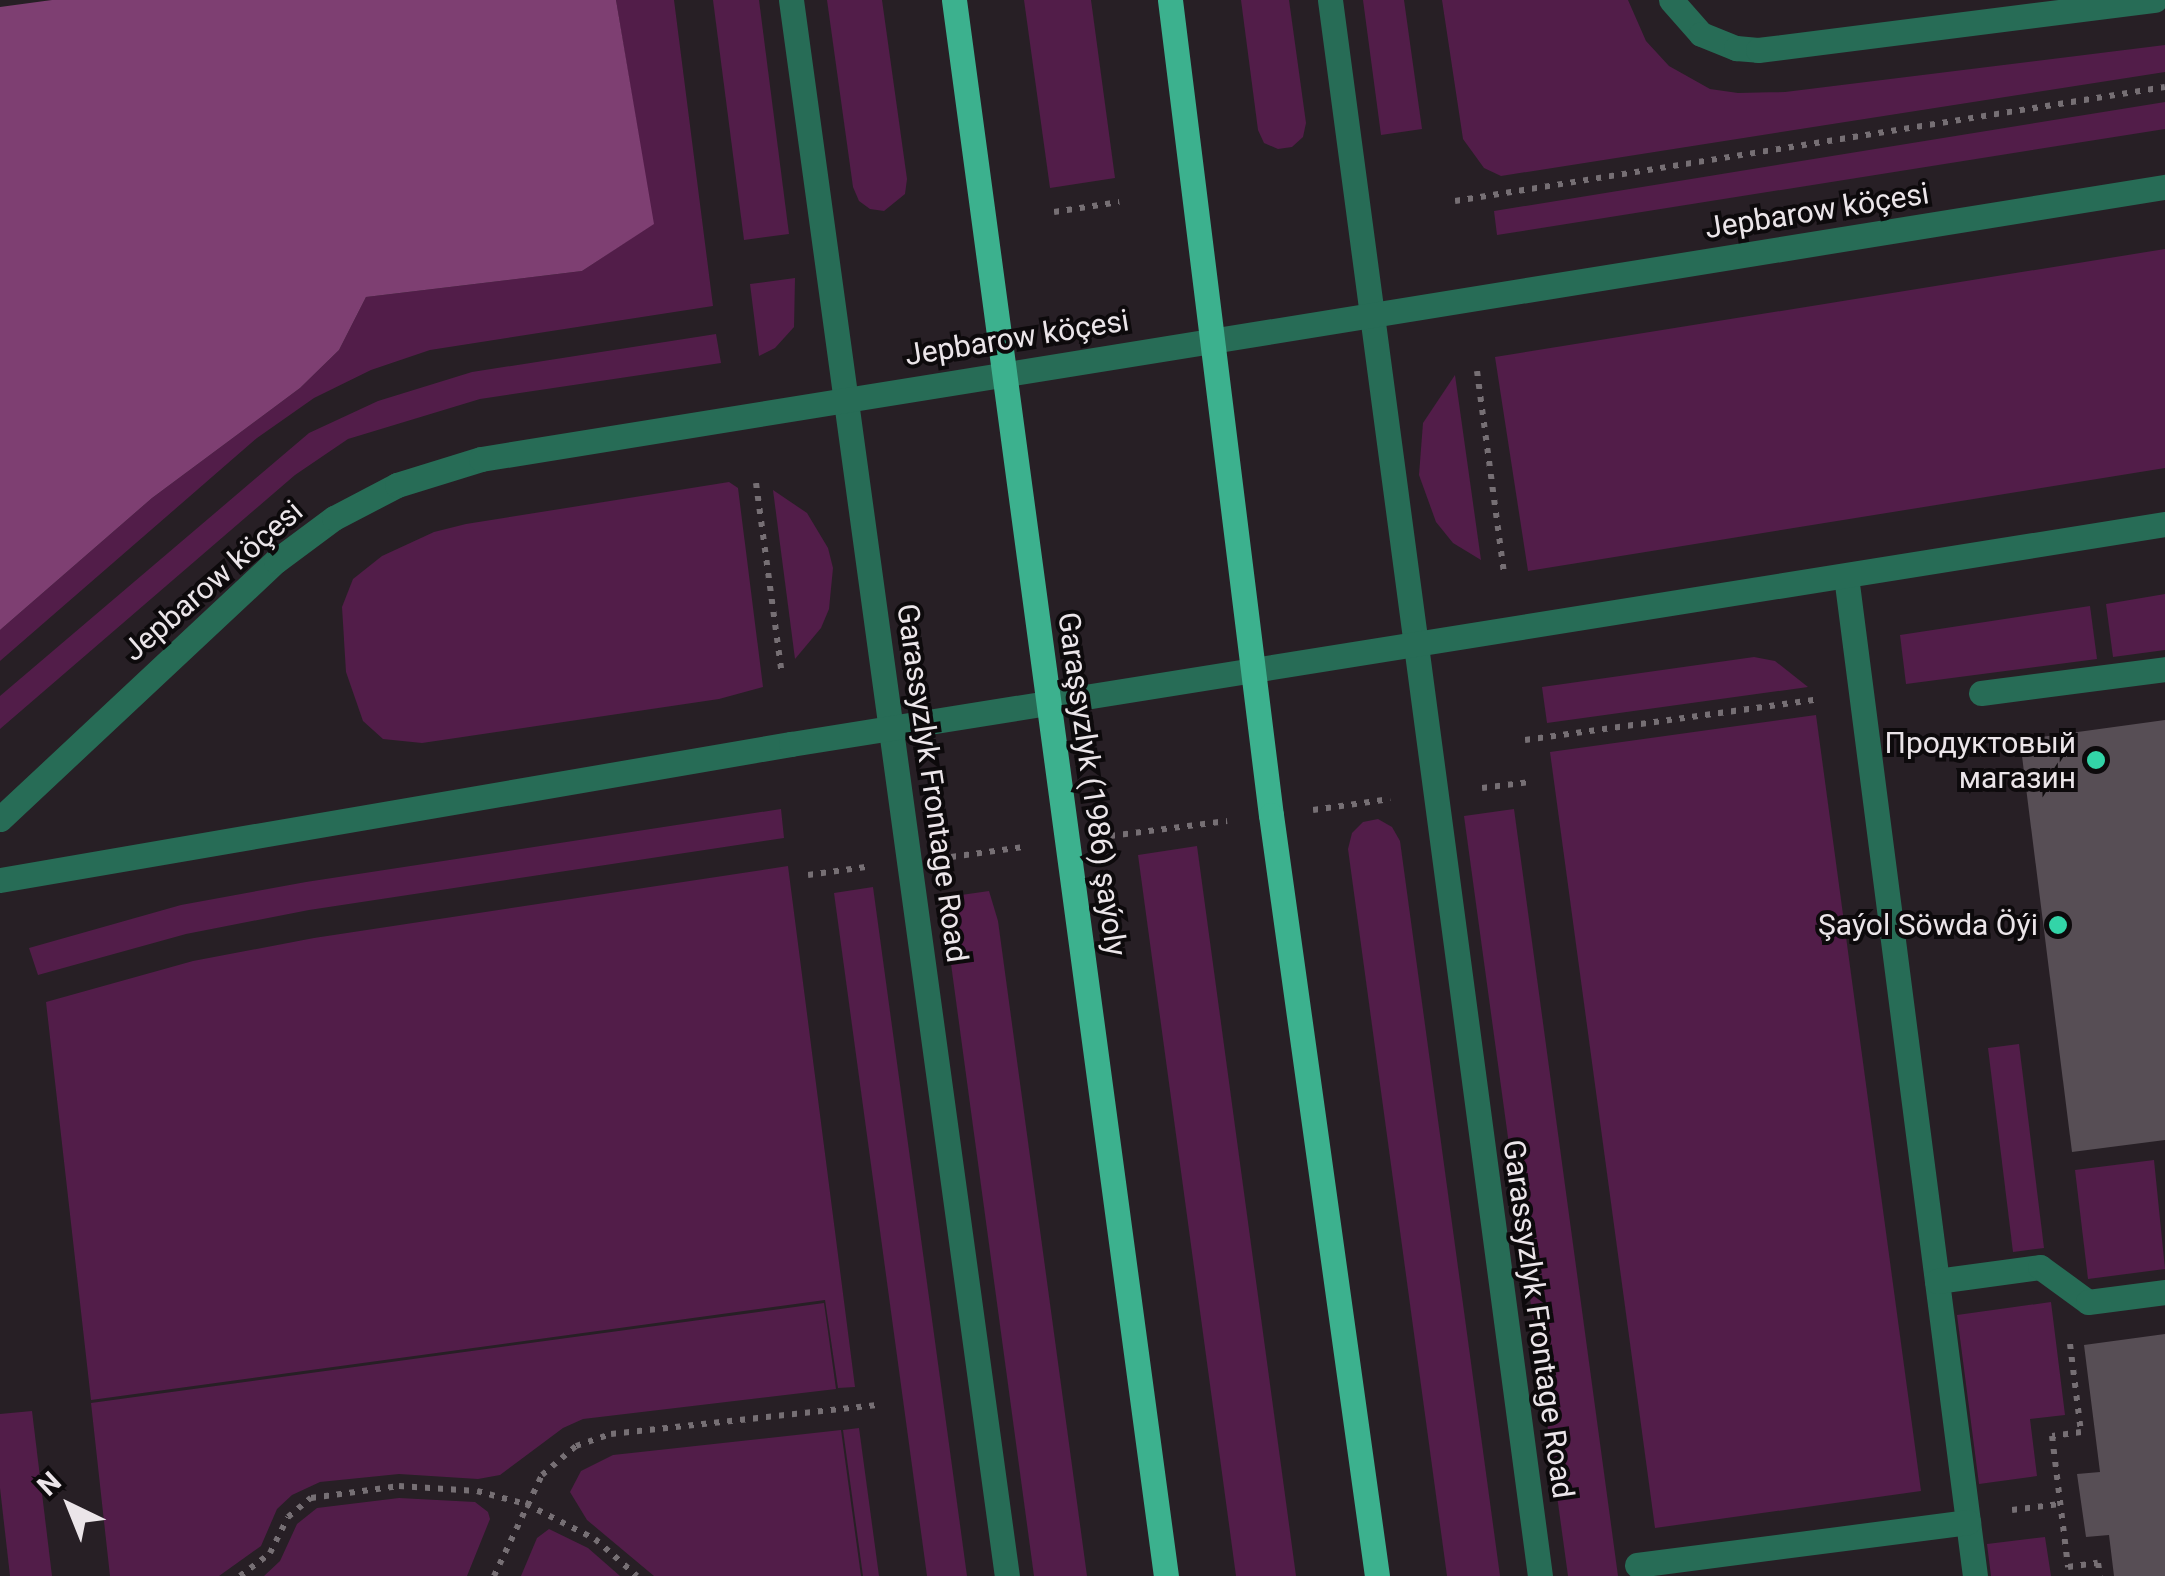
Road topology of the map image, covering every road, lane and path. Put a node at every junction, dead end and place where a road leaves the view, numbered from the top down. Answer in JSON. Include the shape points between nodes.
{"nodes":[{"id":1,"x":791,"y":0,"type":"edge"},
{"id":2,"x":954,"y":0,"type":"edge"},
{"id":3,"x":1170,"y":0,"type":"edge"},
{"id":4,"x":1330,"y":0,"type":"edge"},
{"id":5,"x":1671,"y":0,"type":"edge"},
{"id":6,"x":2155,"y":0,"type":"edge"},
{"id":7,"x":2165,"y":87,"type":"edge"},
{"id":8,"x":2165,"y":187,"type":"edge"},
{"id":9,"x":1454,"y":201,"type":"dead end"},
{"id":10,"x":1119,"y":202,"type":"dead end"},
{"id":11,"x":1054,"y":212,"type":"dead end"},
{"id":12,"x":1374,"y":315,"type":"junction"},
{"id":13,"x":1214,"y":340,"type":"junction"},
{"id":14,"x":1004,"y":372,"type":"junction"},
{"id":15,"x":1477,"y":372,"type":"dead end"},
{"id":16,"x":843,"y":398,"type":"junction"},
{"id":17,"x":756,"y":483,"type":"dead end"},
{"id":18,"x":2165,"y":524,"type":"edge"},
{"id":19,"x":1504,"y":574,"type":"dead end"},
{"id":20,"x":1846,"y":576,"type":"junction"},
{"id":21,"x":1414,"y":644,"type":"junction"},
{"id":22,"x":2165,"y":668,"type":"edge"},
{"id":23,"x":1254,"y":670,"type":"junction"},
{"id":24,"x":782,"y":675,"type":"dead end"},
{"id":25,"x":1981,"y":693,"type":"dead end"},
{"id":26,"x":1812,"y":700,"type":"dead end"},
{"id":27,"x":1048,"y":703,"type":"junction"},
{"id":28,"x":892,"y":727,"type":"junction"},
{"id":29,"x":1525,"y":740,"type":"dead end"},
{"id":30,"x":1530,"y":782,"type":"dead end"},
{"id":31,"x":1434,"y":794,"type":"junction"},
{"id":32,"x":1271,"y":815,"type":"junction"},
{"id":33,"x":0,"y":819,"type":"edge"},
{"id":34,"x":1067,"y":842,"type":"junction"},
{"id":35,"x":911,"y":862,"type":"junction"},
{"id":36,"x":808,"y":875,"type":"dead end"},
{"id":37,"x":0,"y":880,"type":"edge"},
{"id":38,"x":1937,"y":1281,"type":"junction"},
{"id":39,"x":2063,"y":1284,"type":"junction"},
{"id":40,"x":2165,"y":1292,"type":"edge"},
{"id":41,"x":880,"y":1405,"type":"dead end"},
{"id":42,"x":526,"y":1504,"type":"junction"},
{"id":43,"x":1968,"y":1522,"type":"junction"},
{"id":44,"x":1637,"y":1565,"type":"dead end"},
{"id":45,"x":240,"y":1576,"type":"edge"},
{"id":46,"x":494,"y":1576,"type":"edge"},
{"id":47,"x":636,"y":1576,"type":"edge"},
{"id":48,"x":1007,"y":1576,"type":"edge"},
{"id":49,"x":1166,"y":1576,"type":"edge"},
{"id":50,"x":1377,"y":1576,"type":"edge"},
{"id":51,"x":1540,"y":1576,"type":"edge"},
{"id":52,"x":1975,"y":1576,"type":"edge"},
{"id":53,"x":2100,"y":1576,"type":"edge"}],
"edges":[{"from":1,"to":16,"type":"street","name":"Garassyzlyk Frontage Road"},
{"from":2,"to":14,"type":"main road","name":"Garaşsyzlyk (1986) şaýoly"},
{"from":3,"to":13,"type":"main road"},
{"from":4,"to":12,"type":"street","name":"Garassyzlyk Frontage Road"},
{"from":5,"to":6,"type":"street","via":[[1701,34],[1758,50]]},
{"from":7,"to":9,"type":"path"},
{"from":8,"to":12,"type":"street","name":"Jepbarow köçesi"},
{"from":10,"to":11,"type":"path"},
{"from":12,"to":13,"type":"street","name":"Jepbarow köçesi"},
{"from":12,"to":21,"type":"street","name":"Garassyzlyk Frontage Road"},
{"from":13,"to":14,"type":"street","name":"Jepbarow köçesi"},
{"from":13,"to":23,"type":"main road"},
{"from":14,"to":16,"type":"street","name":"Jepbarow köçesi"},
{"from":14,"to":27,"type":"main road","name":"Garaşsyzlyk (1986) şaýoly"},
{"from":15,"to":19,"type":"path"},
{"from":16,"to":28,"type":"street","name":"Garassyzlyk Frontage Road"},
{"from":16,"to":33,"type":"street","name":"Jepbarow köçesi","via":[[481,459],[397,485],[334,518],[276,561]]},
{"from":17,"to":24,"type":"path"},
{"from":18,"to":20,"type":"street"},
{"from":20,"to":21,"type":"street"},
{"from":20,"to":38,"type":"street"},
{"from":21,"to":23,"type":"street"},
{"from":21,"to":31,"type":"street","name":"Garassyzlyk Frontage Road"},
{"from":22,"to":25,"type":"street"},
{"from":23,"to":27,"type":"street"},
{"from":23,"to":32,"type":"main road"},
{"from":26,"to":29,"type":"path"},
{"from":27,"to":28,"type":"street"},
{"from":27,"to":34,"type":"main road","name":"Garaşsyzlyk (1986) şaýoly"},
{"from":28,"to":35,"type":"street","name":"Garassyzlyk Frontage Road"},
{"from":28,"to":37,"type":"street"},
{"from":30,"to":31,"type":"path"},
{"from":31,"to":32,"type":"path"},
{"from":31,"to":51,"type":"street","name":"Garassyzlyk Frontage Road"},
{"from":32,"to":34,"type":"path"},
{"from":32,"to":50,"type":"main road"},
{"from":34,"to":35,"type":"path"},
{"from":34,"to":49,"type":"main road","name":"Garaşsyzlyk (1986) şaýoly"},
{"from":35,"to":36,"type":"path"},
{"from":35,"to":48,"type":"street","name":"Garassyzlyk Frontage Road"},
{"from":38,"to":39,"type":"street","via":[[2040,1267]]},
{"from":38,"to":43,"type":"street"},
{"from":39,"to":40,"type":"street","via":[[2088,1302]]},
{"from":39,"to":53,"type":"path","via":[[2081,1432],[2052,1436],[2068,1567],[2098,1563]]},
{"from":41,"to":42,"type":"path","via":[[611,1434],[558,1459]]},
{"from":42,"to":45,"type":"path","via":[[453,1488],[323,1494],[299,1504],[270,1553]]},
{"from":42,"to":46,"type":"path"},
{"from":42,"to":47,"type":"path","via":[[595,1538]]},
{"from":43,"to":44,"type":"street"},
{"from":43,"to":52,"type":"street"}]}
